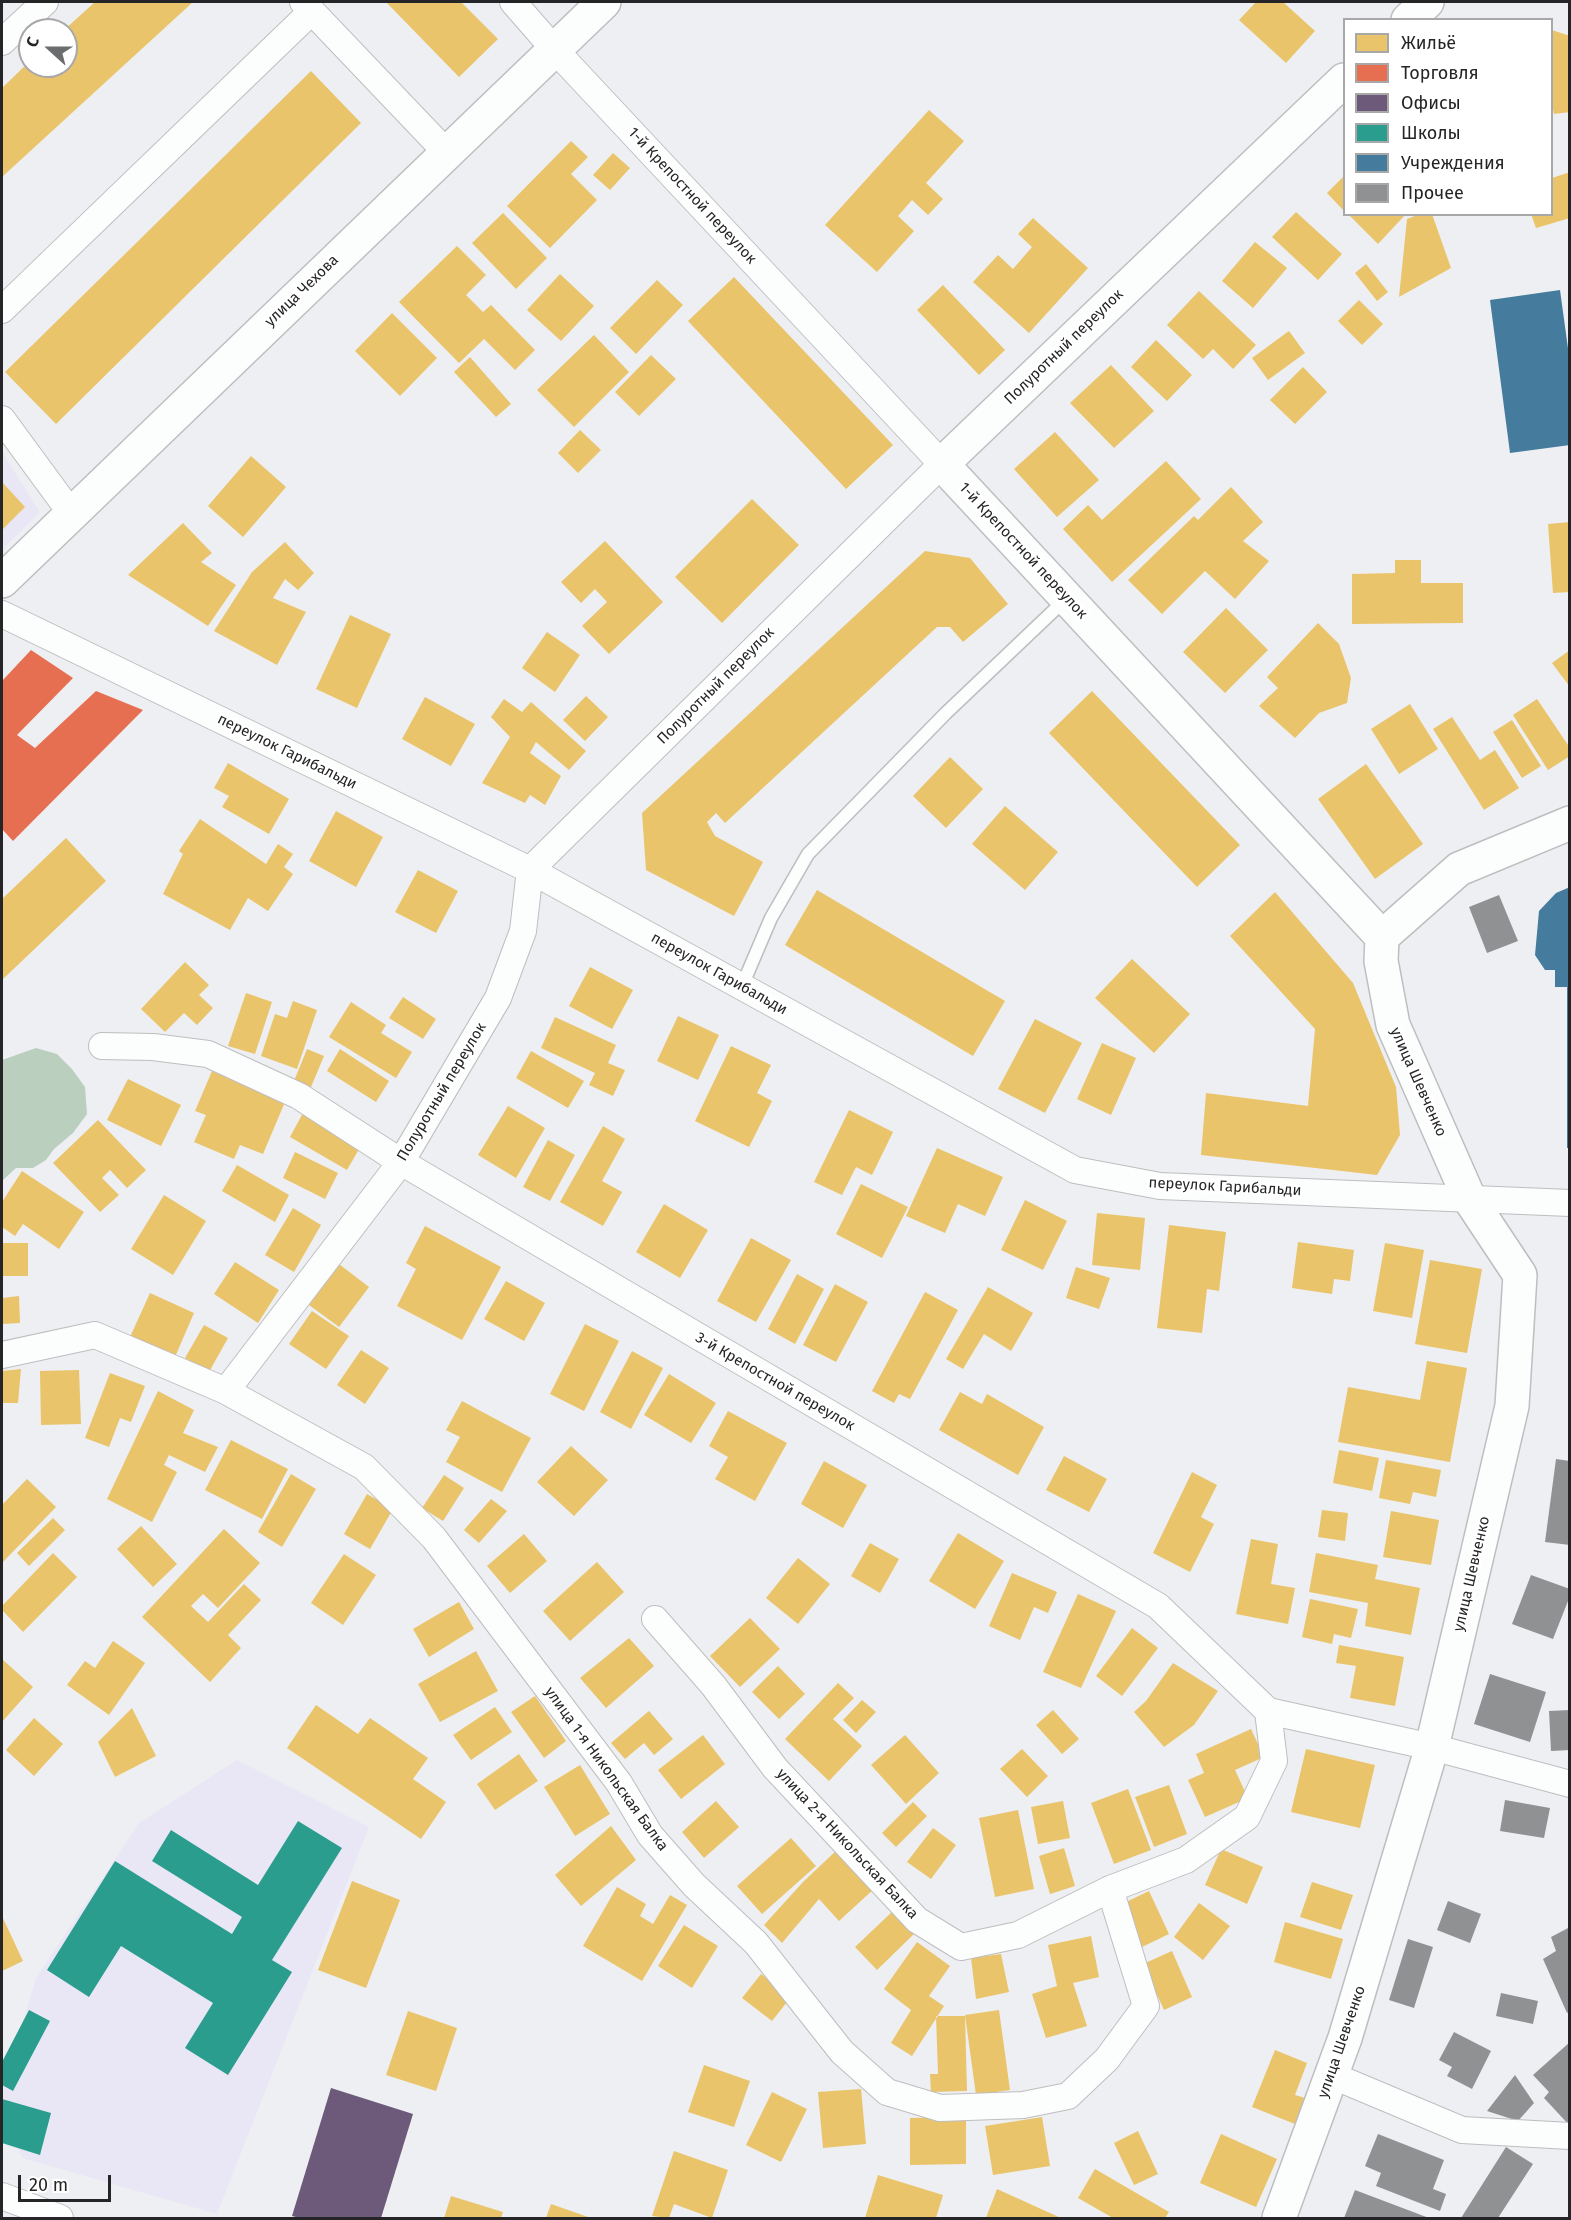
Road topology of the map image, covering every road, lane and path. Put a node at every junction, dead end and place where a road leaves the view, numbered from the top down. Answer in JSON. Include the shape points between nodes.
{"nodes":[{"id":1,"x":45,"y":2,"type":"edge"},
{"id":2,"x":513,"y":2,"type":"edge"},
{"id":3,"x":604,"y":2,"type":"edge"},
{"id":4,"x":1426,"y":2,"type":"edge"},
{"id":5,"x":308,"y":6,"type":"edge"},
{"id":6,"x":1410,"y":18,"type":"edge"},
{"id":7,"x":2,"y":42,"type":"edge"},
{"id":8,"x":554,"y":49,"type":"junction"},
{"id":9,"x":1343,"y":81,"type":"edge"},
{"id":10,"x":446,"y":152,"type":"junction"},
{"id":11,"x":2,"y":310,"type":"edge"},
{"id":12,"x":2,"y":419,"type":"edge"},
{"id":13,"x":942,"y":464,"type":"junction"},
{"id":14,"x":71,"y":513,"type":"junction"},
{"id":15,"x":2,"y":581,"type":"edge"},
{"id":16,"x":1067,"y":598,"type":"junction"},
{"id":17,"x":2,"y":614,"type":"edge"},
{"id":18,"x":1569,"y":823,"type":"edge"},
{"id":19,"x":530,"y":870,"type":"junction"},
{"id":20,"x":1382,"y":937,"type":"junction"},
{"id":21,"x":742,"y":986,"type":"junction"},
{"id":22,"x":102,"y":1046,"type":"dead end"},
{"id":23,"x":401,"y":1162,"type":"junction"},
{"id":24,"x":1469,"y":1198,"type":"junction"},
{"id":25,"x":1569,"y":1203,"type":"edge"},
{"id":26,"x":2,"y":1355,"type":"edge"},
{"id":27,"x":226,"y":1391,"type":"junction"},
{"id":28,"x":655,"y":1619,"type":"dead end"},
{"id":29,"x":1268,"y":1711,"type":"junction"},
{"id":30,"x":1432,"y":1747,"type":"junction"},
{"id":31,"x":1569,"y":1784,"type":"edge"},
{"id":32,"x":1110,"y":1889,"type":"junction"},
{"id":33,"x":1331,"y":2075,"type":"junction"},
{"id":34,"x":1569,"y":2136,"type":"edge"},
{"id":35,"x":2,"y":2196,"type":"edge"},
{"id":36,"x":60,"y":2218,"type":"edge"},
{"id":37,"x":1279,"y":2218,"type":"edge"}],
"edges":[{"from":1,"to":7,"type":"street"},
{"from":2,"to":8,"type":"street","name":"1-й Крепостной переулок"},
{"from":3,"to":8,"type":"street","name":"улица Чехова"},
{"from":4,"to":6,"type":"street"},
{"from":5,"to":10,"type":"street"},
{"from":5,"to":11,"type":"street"},
{"from":8,"to":10,"type":"street","name":"улица Чехова"},
{"from":8,"to":13,"type":"street","name":"1-й Крепостной переулок"},
{"from":9,"to":13,"type":"street","name":"Полуротный переулок"},
{"from":10,"to":14,"type":"street","name":"улица Чехова"},
{"from":12,"to":14,"type":"street"},
{"from":13,"to":16,"type":"street","name":"1-й Крепостной переулок"},
{"from":13,"to":19,"type":"street","name":"Полуротный переулок"},
{"from":14,"to":15,"type":"street","name":"улица Чехова"},
{"from":16,"to":20,"type":"street","name":"1-й Крепостной переулок"},
{"from":16,"to":21,"type":"lane","via":[[808,854],[771,918]]},
{"from":17,"to":19,"type":"street","name":"переулок Гарибальди"},
{"from":18,"to":20,"type":"street","via":[[1459,868]]},
{"from":19,"to":21,"type":"street","name":"переулок Гарибальди"},
{"from":19,"to":23,"type":"street","name":"Полуротный переулок","via":[[523,931],[498,998]]},
{"from":20,"to":24,"type":"street","name":"улица Шевченко","via":[[1381,961],[1392,1025]]},
{"from":21,"to":24,"type":"street","name":"переулок Гарибальди","via":[[1075,1170],[1160,1186]]},
{"from":22,"to":23,"type":"street","name":"3-й Крепостной переулок","via":[[208,1054],[299,1096]]},
{"from":23,"to":27,"type":"street","name":"Полуротный переулок"},
{"from":23,"to":29,"type":"street","name":"3-й Крепостной переулок","via":[[1158,1606]]},
{"from":24,"to":25,"type":"street","name":"переулок Гарибальди"},
{"from":24,"to":30,"type":"street","name":"улица Шевченко","via":[[1520,1275],[1512,1406]]},
{"from":26,"to":27,"type":"street","name":"улица 1-я Никольская Балка","via":[[96,1335]]},
{"from":27,"to":32,"type":"street","name":"улица 1-я Никольская Балка","via":[[364,1467],[435,1538],[619,1783],[650,1835],[694,1885],[756,1943],[842,2052],[887,2092],[940,2108],[1023,2105],[1068,2096],[1107,2059],[1146,2006]]},
{"from":28,"to":32,"type":"street","name":"улица 2-я Никольская Балка","via":[[713,1685],[775,1768],[917,1920],[961,1947],[1018,1935]]},
{"from":29,"to":30,"type":"street"},
{"from":29,"to":32,"type":"street","name":"улица 2-я Никольская Балка","via":[[1274,1761],[1247,1817],[1186,1860]]},
{"from":30,"to":31,"type":"street"},
{"from":30,"to":33,"type":"street","name":"улица Шевченко"},
{"from":33,"to":34,"type":"street","via":[[1462,2130]]},
{"from":33,"to":37,"type":"street","name":"улица Шевченко"},
{"from":35,"to":36,"type":"street"}]}
